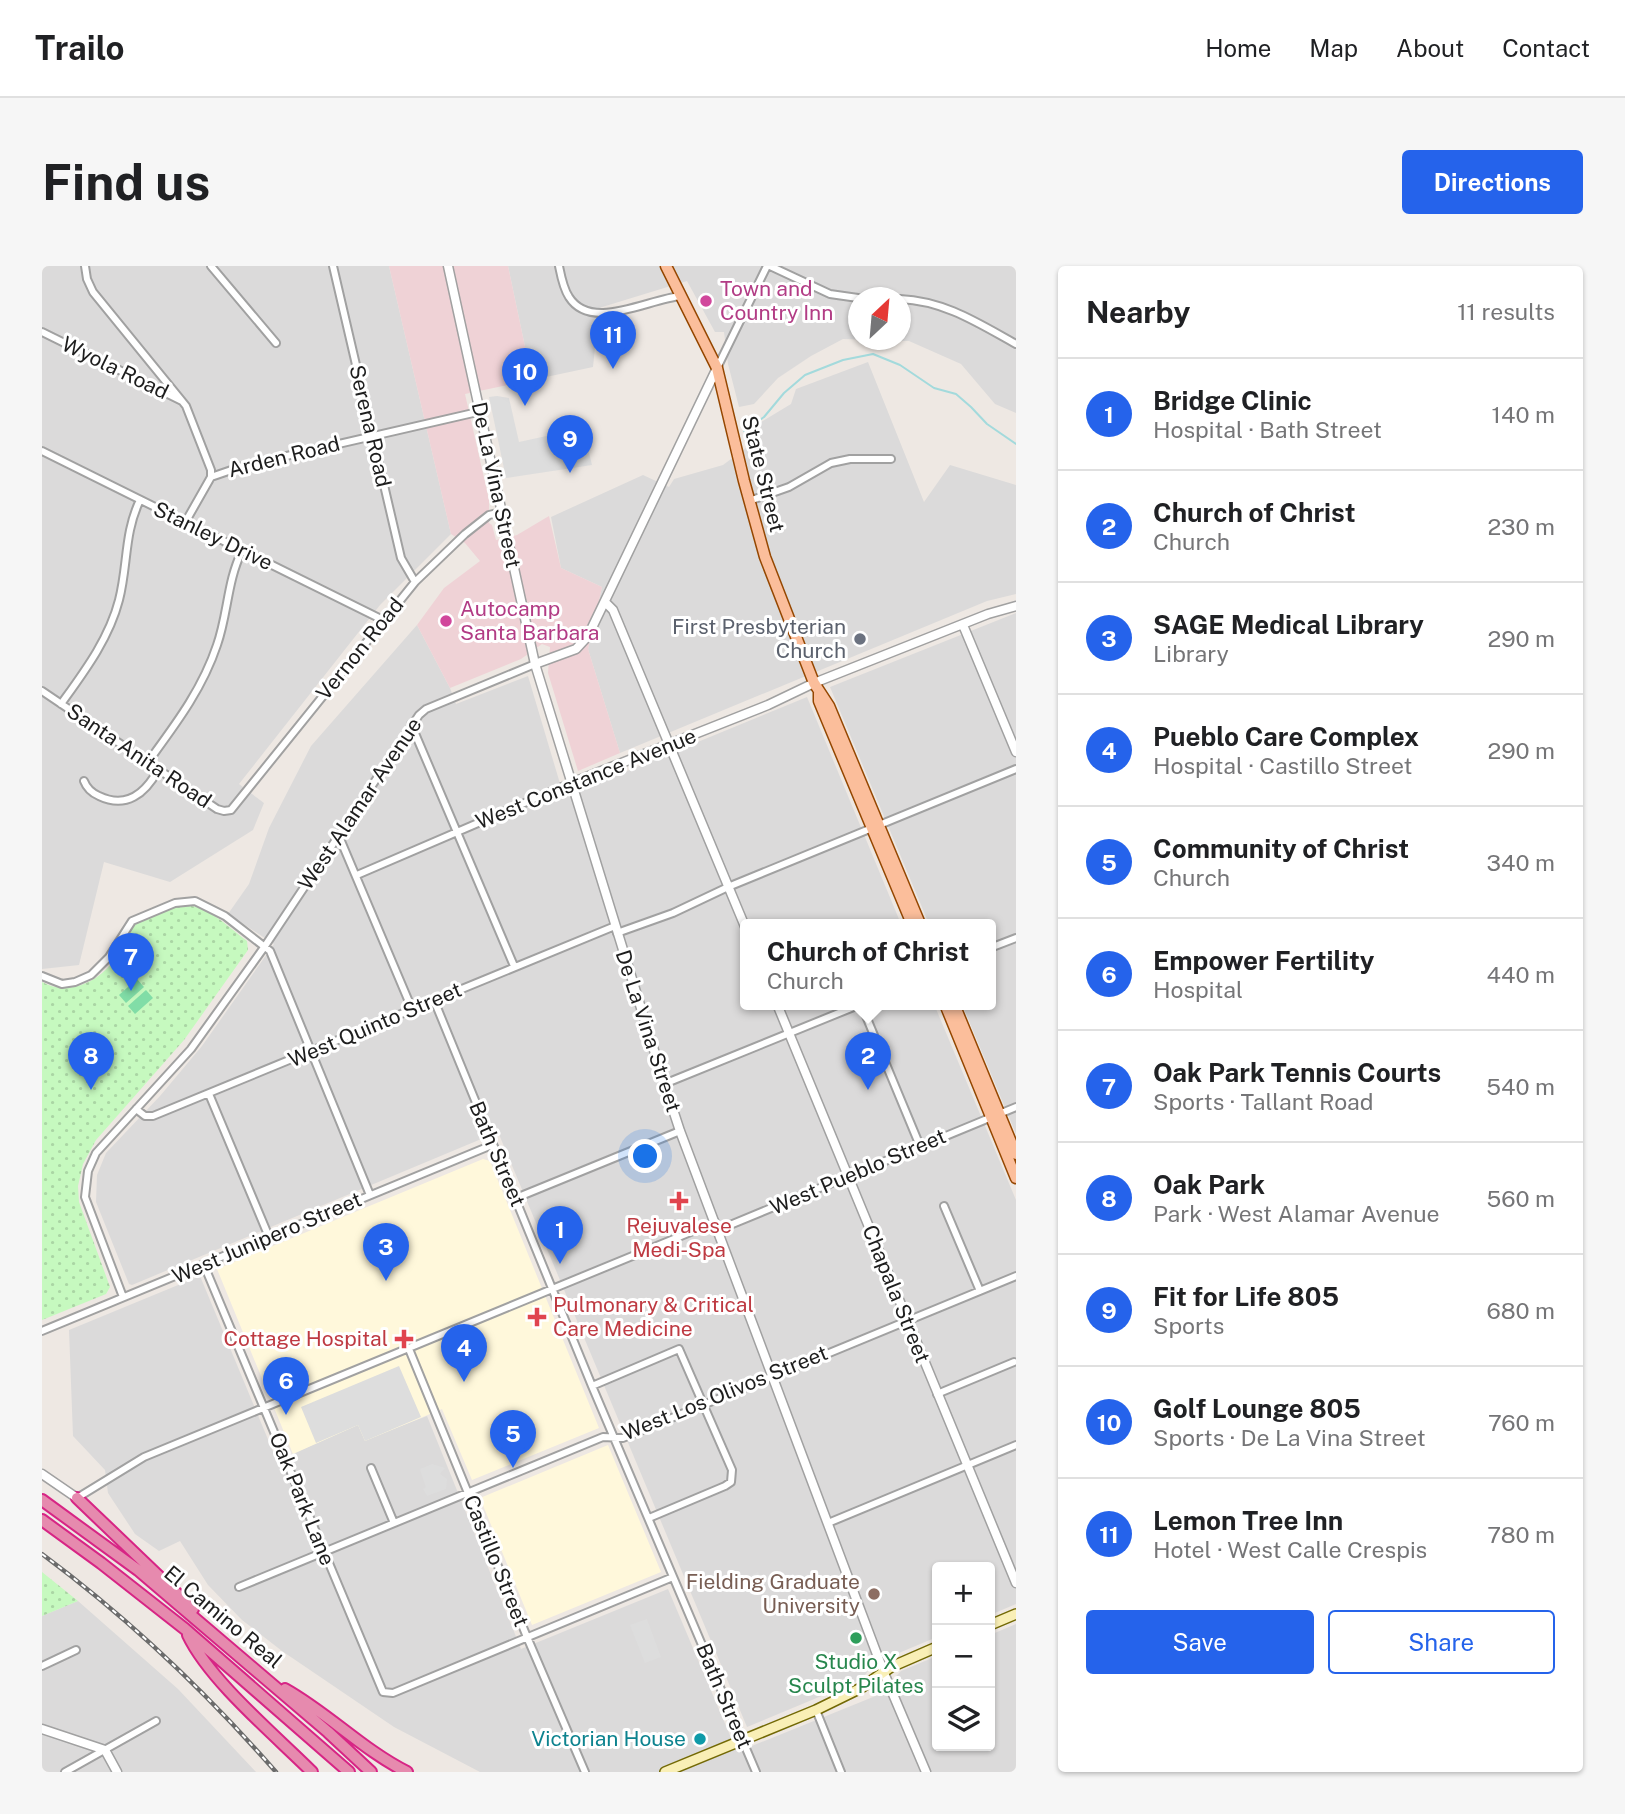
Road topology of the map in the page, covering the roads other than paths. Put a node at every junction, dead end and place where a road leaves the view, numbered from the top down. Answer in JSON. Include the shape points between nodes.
{"nodes":[{"id":1,"x":85,"y":266,"type":"edge"},
{"id":2,"x":211,"y":266,"type":"edge"},
{"id":3,"x":333,"y":266,"type":"edge"},
{"id":4,"x":448,"y":266,"type":"edge"},
{"id":5,"x":559,"y":266,"type":"edge"},
{"id":6,"x":666,"y":266,"type":"edge"},
{"id":7,"x":768,"y":266,"type":"edge"},
{"id":8,"x":681,"y":296,"type":"junction"},
{"id":9,"x":848,"y":296,"type":"edge"},
{"id":10,"x":911,"y":300,"type":"edge"},
{"id":11,"x":42,"y":332,"type":"edge"},
{"id":12,"x":276,"y":343,"type":"dead end"},
{"id":13,"x":1016,"y":344,"type":"edge"},
{"id":14,"x":717,"y":368,"type":"junction"},
{"id":15,"x":182,"y":401,"type":"junction"},
{"id":16,"x":482,"y":411,"type":"junction"},
{"id":17,"x":372,"y":436,"type":"junction"},
{"id":18,"x":42,"y":451,"type":"edge"},
{"id":19,"x":891,"y":459,"type":"dead end"},
{"id":20,"x":211,"y":477,"type":"junction"},
{"id":21,"x":140,"y":500,"type":"junction"},
{"id":22,"x":749,"y":501,"type":"junction"},
{"id":23,"x":502,"y":512,"type":"junction"},
{"id":24,"x":186,"y":522,"type":"junction"},
{"id":25,"x":242,"y":551,"type":"junction"},
{"id":26,"x":415,"y":582,"type":"junction"},
{"id":27,"x":605,"y":602,"type":"junction"},
{"id":28,"x":1016,"y":606,"type":"edge"},
{"id":29,"x":383,"y":620,"type":"junction"},
{"id":30,"x":963,"y":625,"type":"junction"},
{"id":31,"x":535,"y":664,"type":"junction"},
{"id":32,"x":817,"y":688,"type":"junction"},
{"id":33,"x":42,"y":691,"type":"edge"},
{"id":34,"x":61,"y":704,"type":"junction"},
{"id":35,"x":411,"y":724,"type":"junction"},
{"id":36,"x":668,"y":744,"type":"junction"},
{"id":37,"x":1016,"y":752,"type":"edge"},
{"id":38,"x":148,"y":762,"type":"junction"},
{"id":39,"x":1016,"y":769,"type":"edge"},
{"id":40,"x":158,"y":770,"type":"junction"},
{"id":41,"x":84,"y":781,"type":"dead end"},
{"id":42,"x":571,"y":783,"type":"junction"},
{"id":43,"x":236,"y":805,"type":"joint"},
{"id":44,"x":875,"y":827,"type":"junction"},
{"id":45,"x":457,"y":831,"type":"junction"},
{"id":46,"x":338,"y":834,"type":"junction"},
{"id":47,"x":356,"y":875,"type":"junction"},
{"id":48,"x":728,"y":887,"type":"junction"},
{"id":49,"x":742,"y":919,"type":"edge"},
{"id":50,"x":910,"y":919,"type":"edge"},
{"id":51,"x":918,"y":919,"type":"edge"},
{"id":52,"x":616,"y":929,"type":"junction"},
{"id":53,"x":1016,"y":938,"type":"edge"},
{"id":54,"x":265,"y":946,"type":"junction"},
{"id":55,"x":996,"y":946,"type":"edge"},
{"id":56,"x":514,"y":966,"type":"junction"},
{"id":57,"x":42,"y":976,"type":"edge"},
{"id":58,"x":433,"y":1000,"type":"junction"},
{"id":59,"x":412,"y":1009,"type":"junction"},
{"id":60,"x":779,"y":1010,"type":"edge"},
{"id":61,"x":847,"y":1010,"type":"edge"},
{"id":62,"x":863,"y":1010,"type":"edge"},
{"id":63,"x":948,"y":1010,"type":"edge"},
{"id":64,"x":956,"y":1010,"type":"edge"},
{"id":65,"x":789,"y":1034,"type":"junction"},
{"id":66,"x":310,"y":1052,"type":"junction"},
{"id":67,"x":664,"y":1084,"type":"junction"},
{"id":68,"x":209,"y":1094,"type":"junction"},
{"id":69,"x":1016,"y":1107,"type":"edge"},
{"id":70,"x":136,"y":1109,"type":"junction"},
{"id":71,"x":995,"y":1115,"type":"junction"},
{"id":72,"x":680,"y":1131,"type":"junction"},
{"id":73,"x":492,"y":1145,"type":"junction"},
{"id":74,"x":920,"y":1146,"type":"junction"},
{"id":75,"x":1016,"y":1153,"type":"edge"},
{"id":76,"x":848,"y":1177,"type":"junction"},
{"id":77,"x":1016,"y":1178,"type":"edge"},
{"id":78,"x":370,"y":1195,"type":"junction"},
{"id":79,"x":516,"y":1198,"type":"junction"},
{"id":80,"x":944,"y":1206,"type":"dead end"},
{"id":81,"x":716,"y":1226,"type":"junction"},
{"id":82,"x":269,"y":1237,"type":"junction"},
{"id":83,"x":204,"y":1265,"type":"junction"},
{"id":84,"x":1016,"y":1276,"type":"edge"},
{"id":85,"x":552,"y":1290,"type":"junction"},
{"id":86,"x":979,"y":1291,"type":"junction"},
{"id":87,"x":124,"y":1297,"type":"junction"},
{"id":88,"x":907,"y":1321,"type":"junction"},
{"id":89,"x":42,"y":1331,"type":"edge"},
{"id":90,"x":408,"y":1349,"type":"junction"},
{"id":91,"x":1014,"y":1362,"type":"dead end"},
{"id":92,"x":773,"y":1376,"type":"junction"},
{"id":93,"x":592,"y":1386,"type":"junction"},
{"id":94,"x":937,"y":1394,"type":"junction"},
{"id":95,"x":704,"y":1404,"type":"junction"},
{"id":96,"x":264,"y":1408,"type":"junction"},
{"id":97,"x":614,"y":1437,"type":"junction"},
{"id":98,"x":1016,"y":1445,"type":"edge"},
{"id":99,"x":967,"y":1465,"type":"junction"},
{"id":100,"x":371,"y":1468,"type":"dead end"},
{"id":101,"x":42,"y":1474,"type":"edge"},
{"id":102,"x":468,"y":1493,"type":"junction"},
{"id":103,"x":77,"y":1498,"type":"junction"},
{"id":104,"x":42,"y":1500,"type":"edge"},
{"id":105,"x":649,"y":1518,"type":"junction"},
{"id":106,"x":42,"y":1520,"type":"edge"},
{"id":107,"x":394,"y":1523,"type":"junction"},
{"id":108,"x":828,"y":1523,"type":"junction"},
{"id":109,"x":323,"y":1552,"type":"junction"},
{"id":110,"x":673,"y":1577,"type":"junction"},
{"id":111,"x":1016,"y":1583,"type":"edge"},
{"id":112,"x":239,"y":1587,"type":"dead end"},
{"id":113,"x":1016,"y":1614,"type":"edge"},
{"id":114,"x":995,"y":1623,"type":"edge"},
{"id":115,"x":186,"y":1629,"type":"junction"},
{"id":116,"x":527,"y":1637,"type":"junction"},
{"id":117,"x":226,"y":1644,"type":"junction"},
{"id":118,"x":932,"y":1649,"type":"edge"},
{"id":119,"x":76,"y":1650,"type":"dead end"},
{"id":120,"x":42,"y":1666,"type":"edge"},
{"id":121,"x":884,"y":1673,"type":"junction"},
{"id":122,"x":264,"y":1677,"type":"junction"},
{"id":123,"x":816,"y":1710,"type":"junction"},
{"id":124,"x":156,"y":1721,"type":"dead end"},
{"id":125,"x":42,"y":1729,"type":"edge"},
{"id":126,"x":743,"y":1739,"type":"junction"},
{"id":127,"x":105,"y":1750,"type":"junction"},
{"id":128,"x":65,"y":1772,"type":"edge"},
{"id":129,"x":117,"y":1772,"type":"edge"},
{"id":130,"x":312,"y":1772,"type":"edge"},
{"id":131,"x":349,"y":1772,"type":"edge"},
{"id":132,"x":371,"y":1772,"type":"edge"},
{"id":133,"x":407,"y":1772,"type":"edge"},
{"id":134,"x":586,"y":1772,"type":"edge"},
{"id":135,"x":666,"y":1772,"type":"edge"},
{"id":136,"x":756,"y":1772,"type":"edge"},
{"id":137,"x":841,"y":1772,"type":"edge"},
{"id":138,"x":926,"y":1772,"type":"edge"}],
"edges":[{"from":1,"to":15,"type":"street","via":[[93,292]]},
{"from":2,"to":12,"type":"street"},
{"from":3,"to":17,"type":"street","name":"Serena Road"},
{"from":4,"to":16,"type":"street","name":"De La Vina Street"},
{"from":5,"to":8,"type":"street","via":[[568,296],[589,313],[605,314]]},
{"from":6,"to":8,"type":"main road","name":"State Street"},
{"from":7,"to":9,"type":"street","via":[[830,294]]},
{"from":7,"to":14,"type":"street"},
{"from":8,"to":14,"type":"main road","name":"State Street"},
{"from":10,"to":13,"type":"street","via":[[943,305]]},
{"from":11,"to":15,"type":"street","name":"Wyola Road"},
{"from":14,"to":22,"type":"main road","name":"State Street"},
{"from":14,"to":27,"type":"street","name":"West Alamar Avenue"},
{"from":15,"to":20,"type":"street","name":"Wyola Road","via":[[190,412]]},
{"from":16,"to":17,"type":"street","name":"Arden Road"},
{"from":16,"to":23,"type":"street","name":"De La Vina Street"},
{"from":17,"to":20,"type":"street","name":"Arden Road"},
{"from":17,"to":26,"type":"street","name":"Serena Road","via":[[401,558]]},
{"from":18,"to":21,"type":"street","name":"Stanley Drive"},
{"from":19,"to":22,"type":"street","via":[[831,463],[789,487]]},
{"from":20,"to":24,"type":"street"},
{"from":21,"to":24,"type":"street","name":"Stanley Drive"},
{"from":21,"to":34,"type":"street","via":[[129,525],[115,613],[102,642]]},
{"from":22,"to":32,"type":"main road","name":"State Street","via":[[769,570]]},
{"from":23,"to":26,"type":"street","name":"Vernon Road","via":[[473,527]]},
{"from":23,"to":31,"type":"street","name":"De La Vina Street"},
{"from":24,"to":25,"type":"street","name":"Stanley Drive"},
{"from":25,"to":29,"type":"street","name":"Stanley Drive"},
{"from":25,"to":38,"type":"street","via":[[230,579],[223,625],[208,669],[186,710]]},
{"from":26,"to":29,"type":"street","name":"Vernon Road"},
{"from":27,"to":31,"type":"street","name":"West Alamar Avenue","via":[[583,643]]},
{"from":27,"to":36,"type":"street","via":[[613,610]]},
{"from":28,"to":30,"type":"street","name":"West Constance Avenue"},
{"from":29,"to":43,"type":"street","name":"Vernon Road"},
{"from":30,"to":32,"type":"street","name":"West Constance Avenue"},
{"from":30,"to":37,"type":"street"},
{"from":31,"to":35,"type":"street","name":"West Alamar Avenue","via":[[426,709]]},
{"from":31,"to":42,"type":"street","name":"De La Vina Street"},
{"from":32,"to":36,"type":"street","name":"West Constance Avenue"},
{"from":32,"to":44,"type":"main road","name":"State Street","via":[[829,706]]},
{"from":33,"to":34,"type":"street","name":"Santa Anita Road"},
{"from":34,"to":38,"type":"street","name":"Santa Anita Road"},
{"from":35,"to":45,"type":"street"},
{"from":35,"to":46,"type":"street","name":"West Alamar Avenue"},
{"from":36,"to":42,"type":"street","name":"West Constance Avenue"},
{"from":36,"to":48,"type":"street"},
{"from":38,"to":40,"type":"street","name":"Santa Anita Road"},
{"from":39,"to":44,"type":"street","name":"West Quinto Street"},
{"from":40,"to":41,"type":"street","via":[[146,789],[127,801],[106,799],[91,792]]},
{"from":40,"to":43,"type":"street","name":"Santa Anita Road","via":[[220,811]]},
{"from":42,"to":45,"type":"street","name":"West Constance Avenue"},
{"from":42,"to":52,"type":"street","name":"De La Vina Street"},
{"from":44,"to":48,"type":"street","name":"West Quinto Street"},
{"from":44,"to":50,"type":"main road","name":"State Street"},
{"from":44,"to":51,"type":"main road","name":"State Street"},
{"from":45,"to":47,"type":"street","name":"West Constance Avenue"},
{"from":45,"to":56,"type":"street"},
{"from":46,"to":47,"type":"street"},
{"from":46,"to":54,"type":"street","name":"West Alamar Avenue"},
{"from":47,"to":59,"type":"street"},
{"from":48,"to":49,"type":"street"},
{"from":48,"to":52,"type":"street","name":"West Quinto Street","via":[[673,913]]},
{"from":52,"to":56,"type":"street","name":"West Quinto Street"},
{"from":52,"to":67,"type":"street","name":"De La Vina Street"},
{"from":53,"to":55,"type":"street"},
{"from":54,"to":57,"type":"street","via":[[211,908],[183,901],[132,921],[91,975],[62,984]]},
{"from":54,"to":66,"type":"street"},
{"from":54,"to":70,"type":"street","name":"West Alamar Avenue","via":[[191,1049]]},
{"from":56,"to":58,"type":"street","name":"West Quinto Street"},
{"from":58,"to":59,"type":"street","name":"West Quinto Street"},
{"from":58,"to":73,"type":"street","name":"Bath Street"},
{"from":59,"to":66,"type":"street","name":"West Quinto Street"},
{"from":60,"to":65,"type":"street","name":"Chapala Street"},
{"from":61,"to":65,"type":"street"},
{"from":62,"to":74,"type":"street"},
{"from":63,"to":71,"type":"main road"},
{"from":64,"to":71,"type":"main road"},
{"from":65,"to":67,"type":"street"},
{"from":65,"to":76,"type":"street","name":"Chapala Street"},
{"from":66,"to":68,"type":"street","name":"West Quinto Street"},
{"from":66,"to":78,"type":"street"},
{"from":67,"to":72,"type":"street","name":"De La Vina Street"},
{"from":68,"to":70,"type":"street","name":"West Quinto Street","via":[[149,1117]]},
{"from":68,"to":82,"type":"street"},
{"from":69,"to":71,"type":"street","name":"West Pueblo Street"},
{"from":70,"to":87,"type":"street","name":"West Alamar Avenue","via":[[96,1153],[85,1187],[88,1208]]},
{"from":71,"to":74,"type":"street","name":"West Pueblo Street"},
{"from":71,"to":75,"type":"main road"},
{"from":71,"to":77,"type":"main road"},
{"from":72,"to":79,"type":"street"},
{"from":72,"to":81,"type":"street","name":"De La Vina Street"},
{"from":73,"to":78,"type":"street","name":"West Junipero Street"},
{"from":73,"to":79,"type":"street","name":"Bath Street"},
{"from":74,"to":76,"type":"street","name":"West Pueblo Street"},
{"from":76,"to":81,"type":"street","name":"West Pueblo Street"},
{"from":76,"to":88,"type":"street","name":"Chapala Street"},
{"from":78,"to":82,"type":"street","name":"West Junipero Street"},
{"from":79,"to":85,"type":"street","name":"Bath Street"},
{"from":80,"to":86,"type":"street"},
{"from":81,"to":85,"type":"street","name":"West Pueblo Street"},
{"from":81,"to":92,"type":"street","name":"De La Vina Street"},
{"from":82,"to":83,"type":"street","name":"West Junipero Street"},
{"from":83,"to":87,"type":"street","name":"West Junipero Street"},
{"from":83,"to":96,"type":"street","name":"Oak Park Lane"},
{"from":84,"to":86,"type":"street","name":"West Los Olivos Street"},
{"from":85,"to":90,"type":"street","name":"West Pueblo Street"},
{"from":85,"to":93,"type":"street","name":"Bath Street"},
{"from":86,"to":88,"type":"street","name":"West Los Olivos Street"},
{"from":87,"to":89,"type":"street","name":"West Junipero Street"},
{"from":88,"to":92,"type":"street","name":"West Los Olivos Street"},
{"from":88,"to":94,"type":"street","name":"Chapala Street"},
{"from":90,"to":96,"type":"street","name":"West Pueblo Street"},
{"from":90,"to":102,"type":"street","name":"Castillo Street"},
{"from":91,"to":94,"type":"street"},
{"from":92,"to":95,"type":"street","name":"West Los Olivos Street"},
{"from":92,"to":108,"type":"street","name":"De La Vina Street"},
{"from":93,"to":95,"type":"street","via":[[679,1349]]},
{"from":93,"to":97,"type":"street","name":"Bath Street"},
{"from":94,"to":99,"type":"street","name":"Chapala Street"},
{"from":95,"to":97,"type":"street","name":"West Los Olivos Street","via":[[623,1438]]},
{"from":95,"to":105,"type":"street","via":[[732,1470],[731,1482]]},
{"from":96,"to":103,"type":"street","name":"West Pueblo Street","via":[[134,1462]]},
{"from":96,"to":109,"type":"street","name":"Oak Park Lane"},
{"from":97,"to":102,"type":"street","name":"West Los Olivos Street","via":[[603,1437]]},
{"from":97,"to":105,"type":"street","name":"Bath Street"},
{"from":98,"to":99,"type":"street"},
{"from":99,"to":108,"type":"street"},
{"from":99,"to":111,"type":"street","name":"Chapala Street"},
{"from":100,"to":107,"type":"street"},
{"from":101,"to":103,"type":"street"},
{"from":102,"to":107,"type":"street","name":"West Los Olivos Street"},
{"from":102,"to":116,"type":"street","name":"Castillo Street"},
{"from":103,"to":117,"type":"highway"},
{"from":104,"to":117,"type":"highway","name":"El Camino Real","via":[[138,1570]]},
{"from":105,"to":110,"type":"street","name":"Bath Street"},
{"from":106,"to":115,"type":"highway","name":"El Camino Real"},
{"from":107,"to":109,"type":"street","name":"West Los Olivos Street"},
{"from":108,"to":121,"type":"street","name":"De La Vina Street"},
{"from":109,"to":112,"type":"street","name":"West Los Olivos Street"},
{"from":109,"to":116,"type":"street","name":"Oak Park Lane","via":[[385,1693]]},
{"from":110,"to":116,"type":"street"},
{"from":110,"to":126,"type":"street","name":"Bath Street"},
{"from":113,"to":114,"type":"main road"},
{"from":115,"to":130,"type":"highway","via":[[196,1652]]},
{"from":115,"to":131,"type":"highway","name":"El Camino Real"},
{"from":116,"to":134,"type":"street","name":"Castillo Street"},
{"from":117,"to":122,"type":"highway","name":"El Camino Real"},
{"from":118,"to":121,"type":"main road"},
{"from":119,"to":120,"type":"street"},
{"from":121,"to":123,"type":"main road"},
{"from":121,"to":138,"type":"street","name":"De La Vina Street"},
{"from":122,"to":132,"type":"highway","name":"El Camino Real"},
{"from":122,"to":133,"type":"highway","via":[[307,1701]]},
{"from":123,"to":126,"type":"main road"},
{"from":123,"to":137,"type":"street"},
{"from":124,"to":127,"type":"street"},
{"from":125,"to":127,"type":"street"},
{"from":126,"to":135,"type":"main road"},
{"from":126,"to":136,"type":"street","name":"Bath Street"},
{"from":127,"to":128,"type":"street"},
{"from":127,"to":129,"type":"street"}]}
